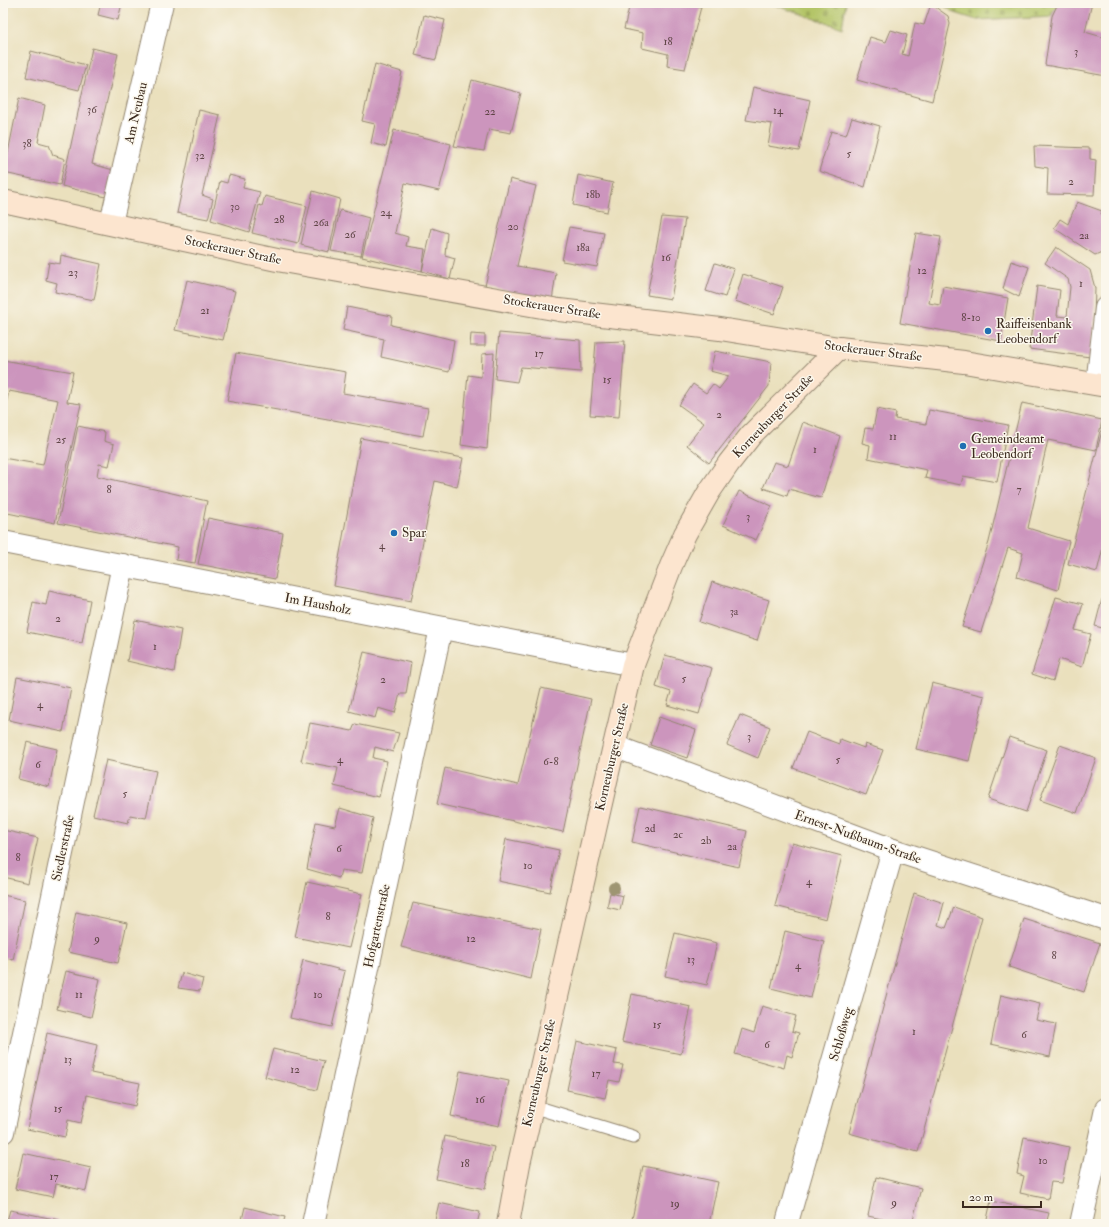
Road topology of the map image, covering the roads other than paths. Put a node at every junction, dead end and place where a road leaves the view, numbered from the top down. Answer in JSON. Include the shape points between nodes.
{"nodes":[{"id":1,"x":162,"y":3,"type":"edge"},
{"id":2,"x":3,"y":201,"type":"edge"},
{"id":3,"x":111,"y":223,"type":"junction"},
{"id":4,"x":1106,"y":308,"type":"edge"},
{"id":5,"x":839,"y":348,"type":"junction"},
{"id":6,"x":1102,"y":385,"type":"edge"},
{"id":7,"x":3,"y":542,"type":"edge"},
{"id":8,"x":123,"y":565,"type":"junction"},
{"id":9,"x":441,"y":628,"type":"junction"},
{"id":10,"x":633,"y":665,"type":"junction"},
{"id":11,"x":614,"y":746,"type":"junction"},
{"id":12,"x":893,"y":850,"type":"junction"},
{"id":13,"x":1106,"y":919,"type":"edge"},
{"id":14,"x":532,"y":1106,"type":"junction"},
{"id":15,"x":1106,"y":1109,"type":"edge"},
{"id":16,"x":3,"y":1132,"type":"edge"},
{"id":17,"x":633,"y":1137,"type":"dead end"},
{"id":18,"x":788,"y":1218,"type":"dead end"},
{"id":19,"x":313,"y":1224,"type":"edge"},
{"id":20,"x":508,"y":1224,"type":"edge"},
{"id":21,"x":1081,"y":1224,"type":"edge"}],
"edges":[{"from":1,"to":3,"type":"street","name":"Am Neubau"},
{"from":2,"to":3,"type":"main road","name":"Stockerauer Straße"},
{"from":3,"to":5,"type":"main road","name":"Stockerauer Straße","via":[[276,260],[559,310],[720,329]]},
{"from":4,"to":6,"type":"street"},
{"from":5,"to":6,"type":"main road","name":"Stockerauer Straße","via":[[964,362]]},
{"from":5,"to":10,"type":"main road","name":"Korneuburger Straße","via":[[751,435],[709,492],[685,534]]},
{"from":7,"to":8,"type":"street","name":"Im Hausholz"},
{"from":8,"to":9,"type":"street","name":"Im Hausholz"},
{"from":8,"to":16,"type":"street","name":"Siedlerstraße"},
{"from":9,"to":10,"type":"street","name":"Im Hausholz"},
{"from":9,"to":19,"type":"street","name":"Hofgartenstraße"},
{"from":10,"to":11,"type":"main road","name":"Korneuburger Straße"},
{"from":11,"to":12,"type":"street","name":"Ernest-Nußbaum-Straße"},
{"from":11,"to":14,"type":"main road","name":"Korneuburger Straße"},
{"from":12,"to":13,"type":"street","name":"Ernest-Nußbaum-Straße"},
{"from":12,"to":18,"type":"street","name":"Schloßweg"},
{"from":14,"to":17,"type":"lane"},
{"from":14,"to":20,"type":"main road","name":"Korneuburger Straße"},
{"from":15,"to":21,"type":"street"}]}
